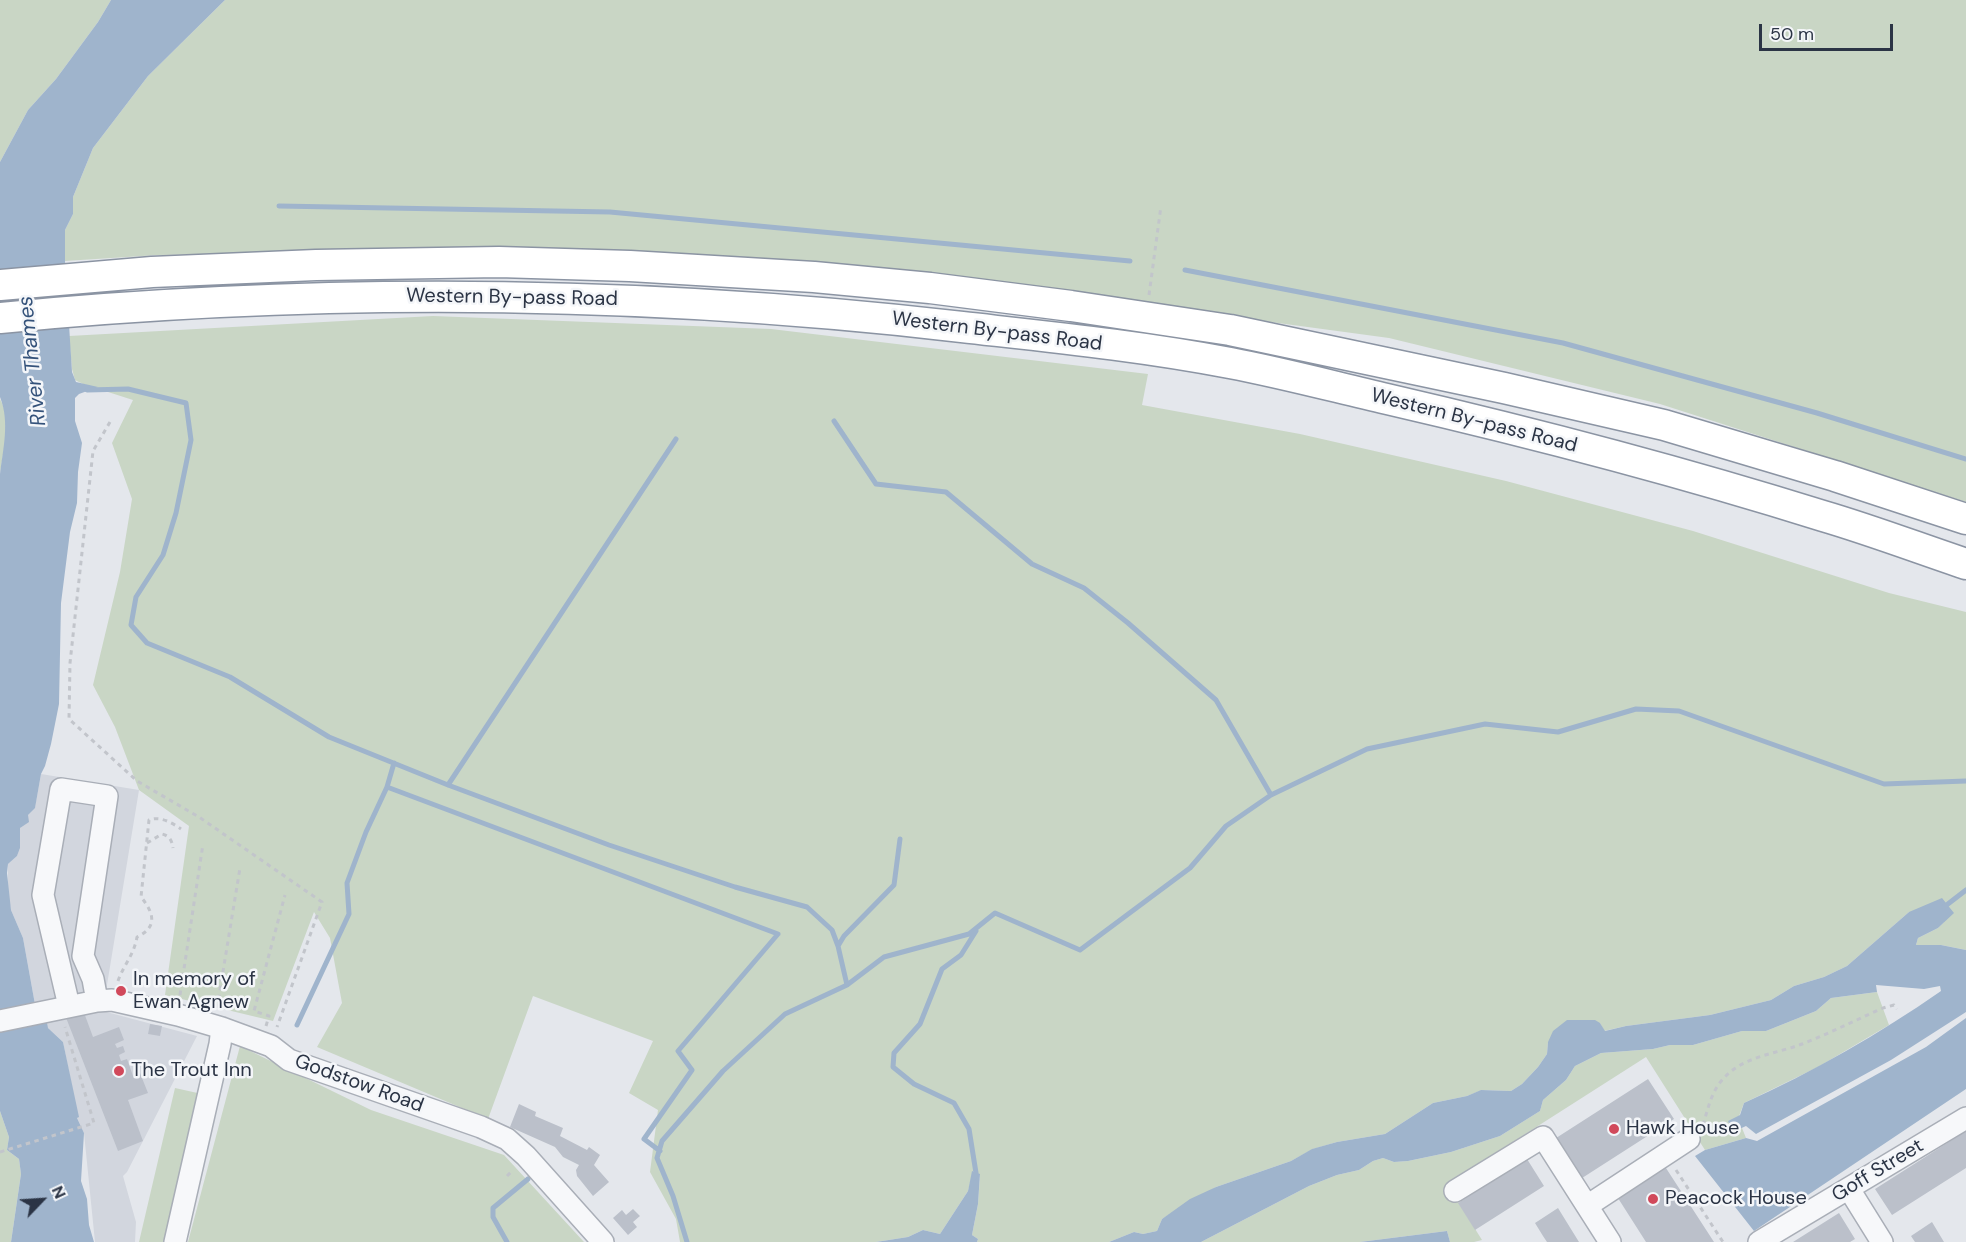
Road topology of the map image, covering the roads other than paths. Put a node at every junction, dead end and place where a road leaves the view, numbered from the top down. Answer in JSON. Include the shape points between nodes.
{"nodes":[{"id":1,"x":0,"y":285,"type":"edge"},
{"id":2,"x":0,"y":318,"type":"edge"},
{"id":3,"x":1966,"y":519,"type":"edge"},
{"id":4,"x":1966,"y":564,"type":"edge"},
{"id":5,"x":97,"y":1001,"type":"junction"},
{"id":6,"x":66,"y":1016,"type":"junction"},
{"id":7,"x":0,"y":1021,"type":"edge"},
{"id":8,"x":222,"y":1028,"type":"junction"},
{"id":9,"x":1966,"y":1118,"type":"edge"},
{"id":10,"x":1689,"y":1139,"type":"road end"},
{"id":11,"x":1850,"y":1189,"type":"junction"},
{"id":12,"x":1455,"y":1191,"type":"dead end"},
{"id":13,"x":1587,"y":1206,"type":"junction"},
{"id":14,"x":175,"y":1242,"type":"edge"},
{"id":15,"x":603,"y":1242,"type":"edge"},
{"id":16,"x":1610,"y":1242,"type":"edge"},
{"id":17,"x":1759,"y":1242,"type":"edge"},
{"id":18,"x":1882,"y":1242,"type":"edge"}],
"edges":[{"from":1,"to":3,"type":"highway","name":"Western By-pass Road","via":[[88,276],[316,265],[499,262],[814,277],[930,288],[1230,330],[1504,388],[1664,425]]},
{"from":2,"to":4,"type":"highway","name":"Western By-pass Road","via":[[91,309],[324,297],[494,296],[618,299],[835,313],[1063,338],[1230,363],[1484,422],[1747,493]]},
{"from":5,"to":6,"type":"street","name":"Godstow Road"},
{"from":5,"to":6,"type":"street","via":[[83,956],[107,796],[61,789],[43,895]]},
{"from":5,"to":8,"type":"street","name":"Godstow Road","via":[[112,1000]]},
{"from":6,"to":7,"type":"street","name":"Godstow Road","via":[[40,1014]]},
{"from":8,"to":14,"type":"street"},
{"from":8,"to":15,"type":"street","name":"Godstow Road","via":[[267,1044],[289,1060],[507,1139]]},
{"from":9,"to":11,"type":"street","name":"Goff Street"},
{"from":10,"to":13,"type":"street"},
{"from":11,"to":17,"type":"street","name":"Goff Street"},
{"from":11,"to":18,"type":"street"},
{"from":12,"to":13,"type":"street","via":[[1543,1137]]},
{"from":13,"to":16,"type":"street"}]}
